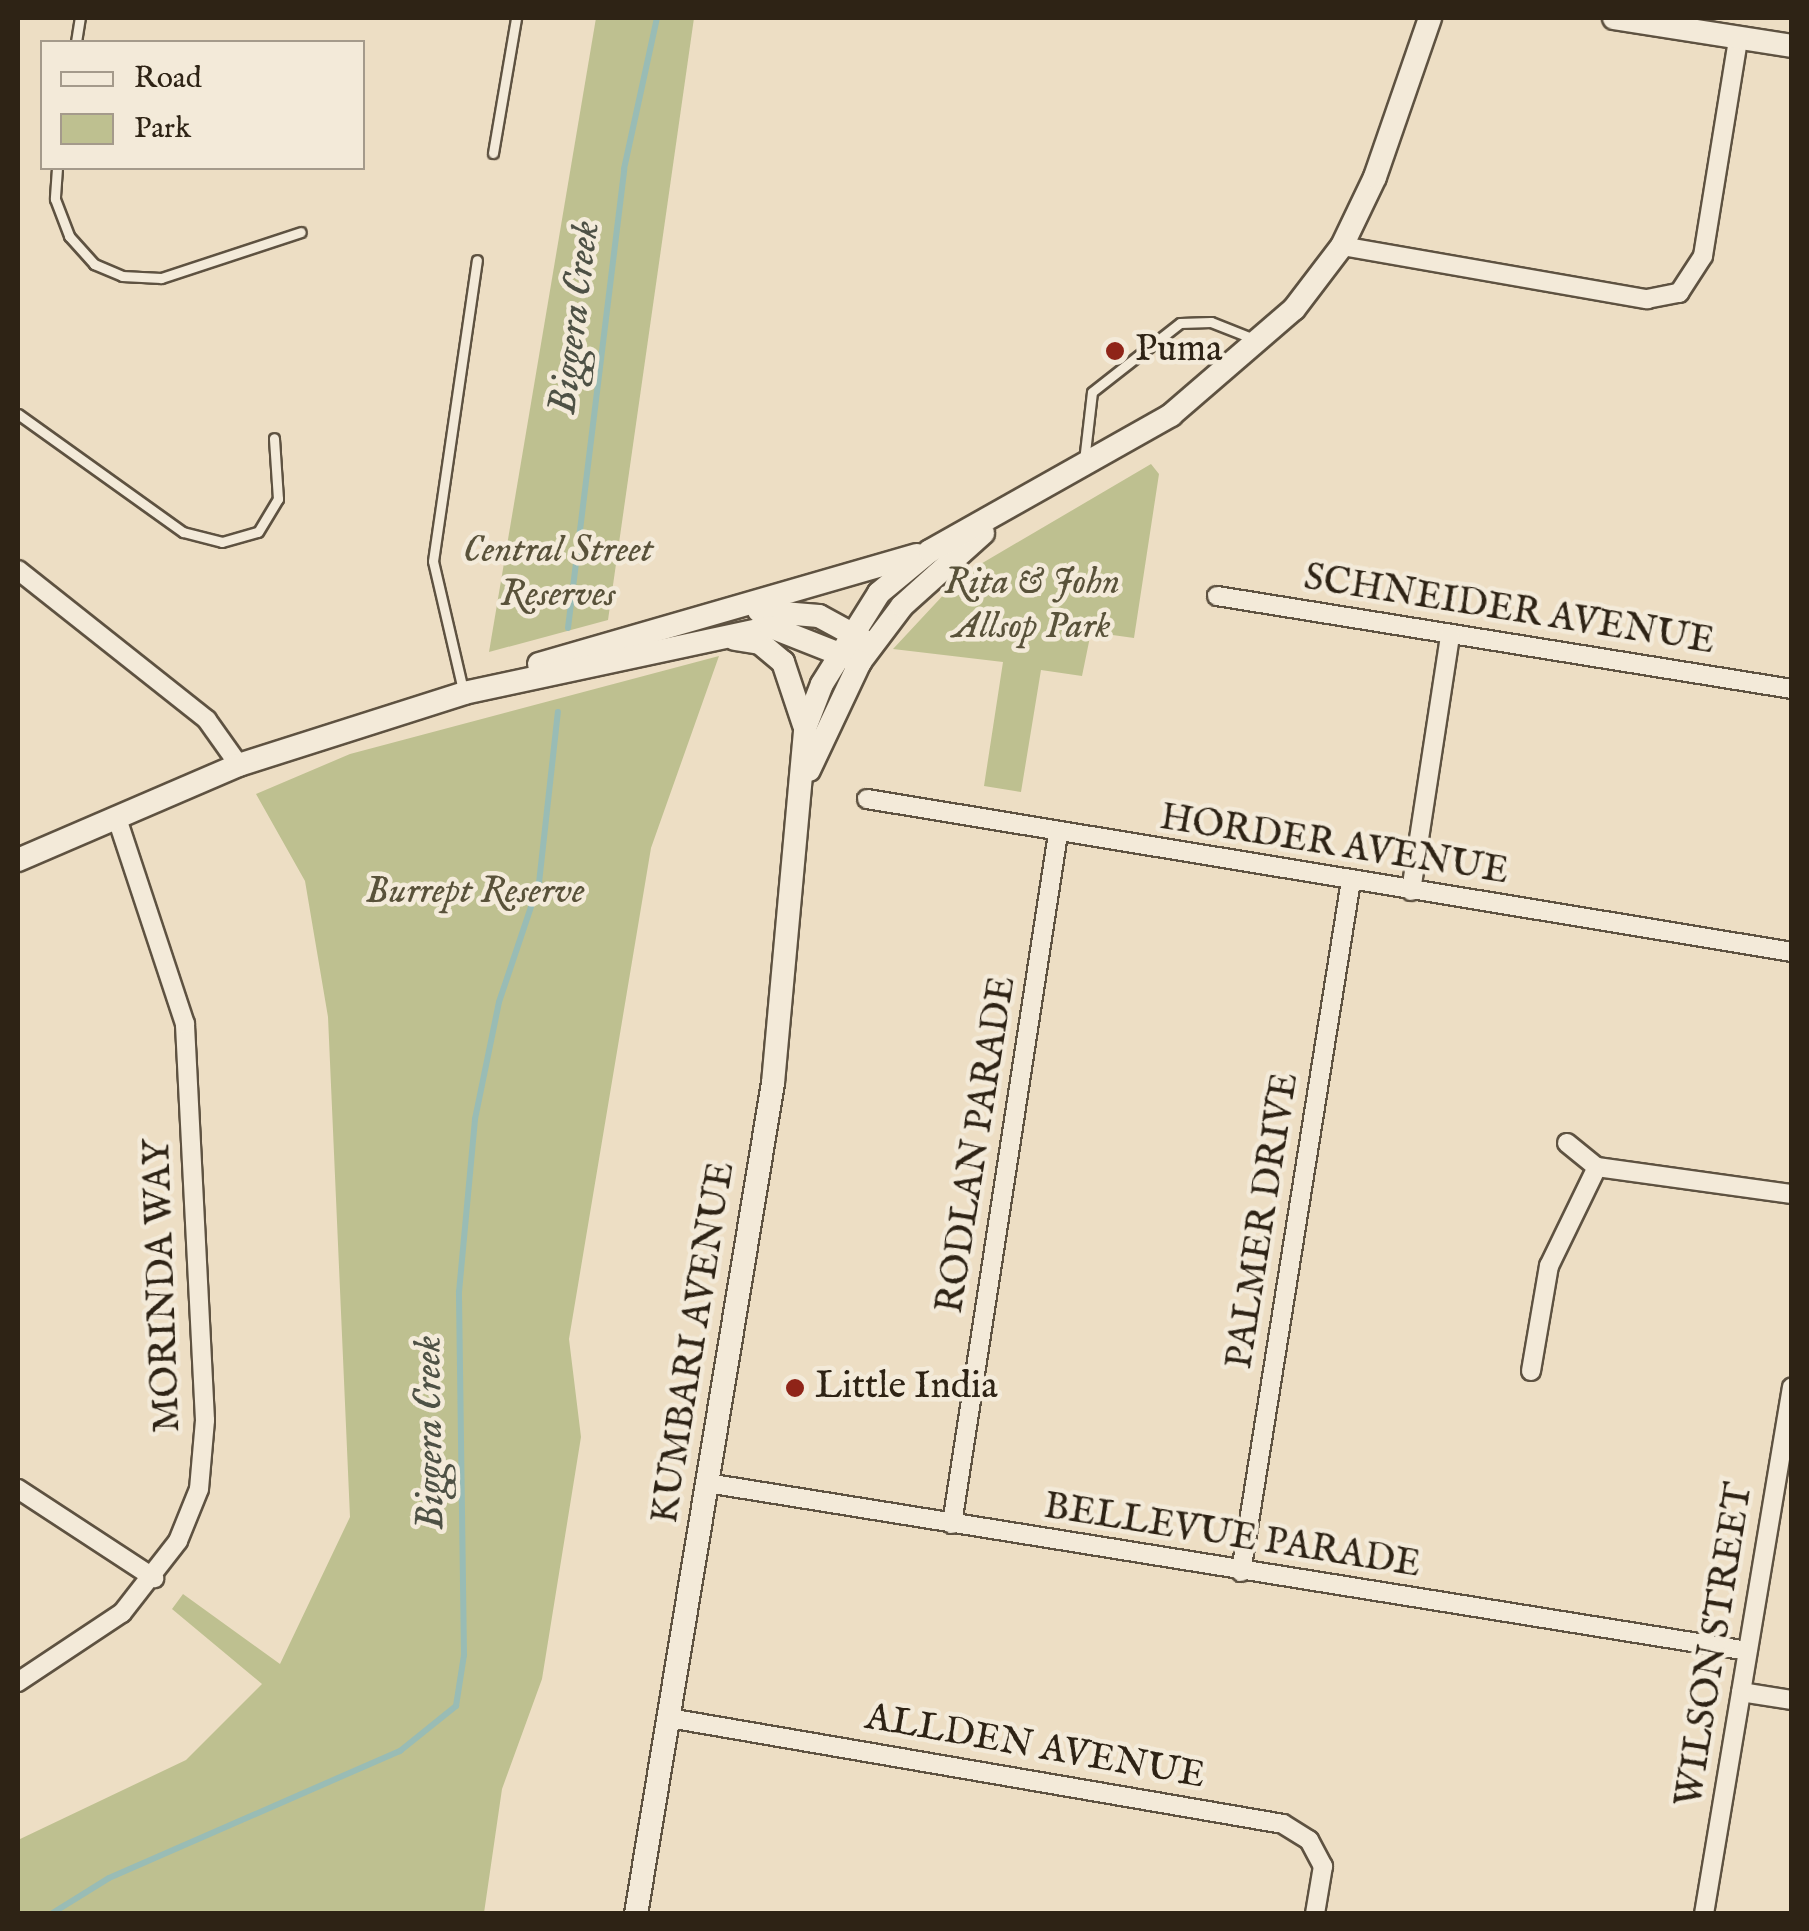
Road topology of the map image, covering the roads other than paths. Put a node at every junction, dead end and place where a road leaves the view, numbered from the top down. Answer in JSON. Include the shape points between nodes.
{"nodes":[{"id":1,"x":516,"y":18,"type":"edge"},
{"id":2,"x":1430,"y":18,"type":"edge"},
{"id":3,"x":1614,"y":18,"type":"edge"},
{"id":4,"x":1738,"y":39,"type":"junction"},
{"id":5,"x":1792,"y":46,"type":"edge"},
{"id":6,"x":494,"y":153,"type":"dead end"},
{"id":7,"x":57,"y":170,"type":"edge"},
{"id":8,"x":301,"y":232,"type":"dead end"},
{"id":9,"x":1342,"y":246,"type":"junction"},
{"id":10,"x":477,"y":260,"type":"dead end"},
{"id":11,"x":1262,"y":342,"type":"junction"},
{"id":12,"x":18,"y":414,"type":"edge"},
{"id":13,"x":274,"y":438,"type":"dead end"},
{"id":14,"x":1084,"y":468,"type":"junction"},
{"id":15,"x":1004,"y":514,"type":"junction"},
{"id":16,"x":930,"y":550,"type":"junction"},
{"id":17,"x":18,"y":570,"type":"edge"},
{"id":18,"x":1217,"y":596,"type":"dead end"},
{"id":19,"x":703,"y":630,"type":"junction"},
{"id":20,"x":1450,"y":634,"type":"junction"},
{"id":21,"x":856,"y":648,"type":"junction"},
{"id":22,"x":1792,"y":689,"type":"edge"},
{"id":23,"x":464,"y":693,"type":"junction"},
{"id":24,"x":804,"y":728,"type":"junction"},
{"id":25,"x":238,"y":765,"type":"junction"},
{"id":26,"x":804,"y":782,"type":"junction"},
{"id":27,"x":867,"y":800,"type":"dead end"},
{"id":28,"x":117,"y":818,"type":"junction"},
{"id":29,"x":1058,"y":834,"type":"junction"},
{"id":30,"x":18,"y":860,"type":"edge"},
{"id":31,"x":1351,"y":881,"type":"junction"},
{"id":32,"x":1411,"y":892,"type":"junction"},
{"id":33,"x":1792,"y":952,"type":"edge"},
{"id":34,"x":1567,"y":1143,"type":"dead end"},
{"id":35,"x":1596,"y":1166,"type":"junction"},
{"id":36,"x":1792,"y":1194,"type":"edge"},
{"id":37,"x":1531,"y":1371,"type":"dead end"},
{"id":38,"x":1792,"y":1387,"type":"edge"},
{"id":39,"x":1790,"y":1410,"type":"edge"},
{"id":40,"x":707,"y":1483,"type":"junction"},
{"id":41,"x":18,"y":1488,"type":"edge"},
{"id":42,"x":952,"y":1524,"type":"junction"},
{"id":43,"x":1241,"y":1572,"type":"junction"},
{"id":44,"x":154,"y":1578,"type":"junction"},
{"id":45,"x":1748,"y":1651,"type":"junction"},
{"id":46,"x":18,"y":1682,"type":"edge"},
{"id":47,"x":1741,"y":1692,"type":"junction"},
{"id":48,"x":1792,"y":1700,"type":"edge"},
{"id":49,"x":669,"y":1718,"type":"junction"},
{"id":50,"x":636,"y":1914,"type":"edge"},
{"id":51,"x":1315,"y":1914,"type":"edge"},
{"id":52,"x":1704,"y":1914,"type":"edge"}],
"edges":[{"from":1,"to":6,"type":"lane"},
{"from":2,"to":9,"type":"main road"},
{"from":3,"to":4,"type":"main road"},
{"from":4,"to":5,"type":"main road"},
{"from":4,"to":9,"type":"street","via":[[1703,256],[1679,292],[1646,299]]},
{"from":7,"to":8,"type":"lane","via":[[54,199],[70,236],[94,264],[122,276],[160,278]]},
{"from":9,"to":11,"type":"main road"},
{"from":10,"to":23,"type":"lane","via":[[434,561]]},
{"from":11,"to":14,"type":"main road","via":[[1171,415]]},
{"from":11,"to":14,"type":"lane","via":[[1211,322],[1180,323],[1092,392]]},
{"from":12,"to":13,"type":"lane","via":[[182,532],[222,542],[258,532],[278,500]]},
{"from":14,"to":15,"type":"main road"},
{"from":15,"to":16,"type":"main road"},
{"from":15,"to":21,"type":"main road"},
{"from":16,"to":19,"type":"main road"},
{"from":16,"to":21,"type":"main road","via":[[878,593]]},
{"from":17,"to":25,"type":"street","via":[[192,707]]},
{"from":18,"to":20,"type":"street","name":"SCHNEIDER AVENUE"},
{"from":19,"to":21,"type":"main road","via":[[785,608]]},
{"from":19,"to":23,"type":"main road"},
{"from":19,"to":24,"type":"main road","via":[[760,642],[783,662]]},
{"from":20,"to":22,"type":"street","name":"SCHNEIDER AVENUE"},
{"from":20,"to":32,"type":"street"},
{"from":21,"to":24,"type":"main road","name":"KUMBARI AVENUE"},
{"from":21,"to":26,"type":"main road","name":"KUMBARI AVENUE"},
{"from":23,"to":25,"type":"main road"},
{"from":24,"to":26,"type":"main road","name":"KUMBARI AVENUE"},
{"from":25,"to":28,"type":"main road"},
{"from":26,"to":40,"type":"main road","name":"KUMBARI AVENUE","via":[[774,1082]]},
{"from":27,"to":29,"type":"street","name":"HORDER AVENUE"},
{"from":28,"to":30,"type":"main road"},
{"from":28,"to":44,"type":"street","name":"MORINDA WAY","via":[[185,1024],[194,1202],[199,1489]]},
{"from":29,"to":31,"type":"street","name":"HORDER AVENUE"},
{"from":29,"to":42,"type":"street","name":"RODLAN PARADE"},
{"from":31,"to":32,"type":"street","name":"HORDER AVENUE"},
{"from":31,"to":43,"type":"street","name":"PALMER DRIVE"},
{"from":32,"to":33,"type":"street","name":"HORDER AVENUE"},
{"from":34,"to":35,"type":"street"},
{"from":35,"to":36,"type":"street"},
{"from":35,"to":37,"type":"street","via":[[1549,1266]]},
{"from":38,"to":39,"type":"street","name":"WILSON STREET"},
{"from":39,"to":45,"type":"street","name":"WILSON STREET"},
{"from":40,"to":42,"type":"street","name":"BELLEVUE PARADE"},
{"from":40,"to":49,"type":"main road","name":"KUMBARI AVENUE"},
{"from":41,"to":44,"type":"street"},
{"from":42,"to":43,"type":"street","name":"BELLEVUE PARADE"},
{"from":43,"to":45,"type":"street","name":"BELLEVUE PARADE"},
{"from":44,"to":46,"type":"street","name":"MORINDA WAY","via":[[122,1613]]},
{"from":45,"to":47,"type":"street","name":"WILSON STREET"},
{"from":47,"to":48,"type":"street"},
{"from":47,"to":52,"type":"street","name":"WILSON STREET"},
{"from":49,"to":50,"type":"main road","name":"KUMBARI AVENUE"},
{"from":49,"to":51,"type":"street","name":"ALLDEN AVENUE","via":[[1283,1824],[1309,1840],[1323,1866]]}]}
